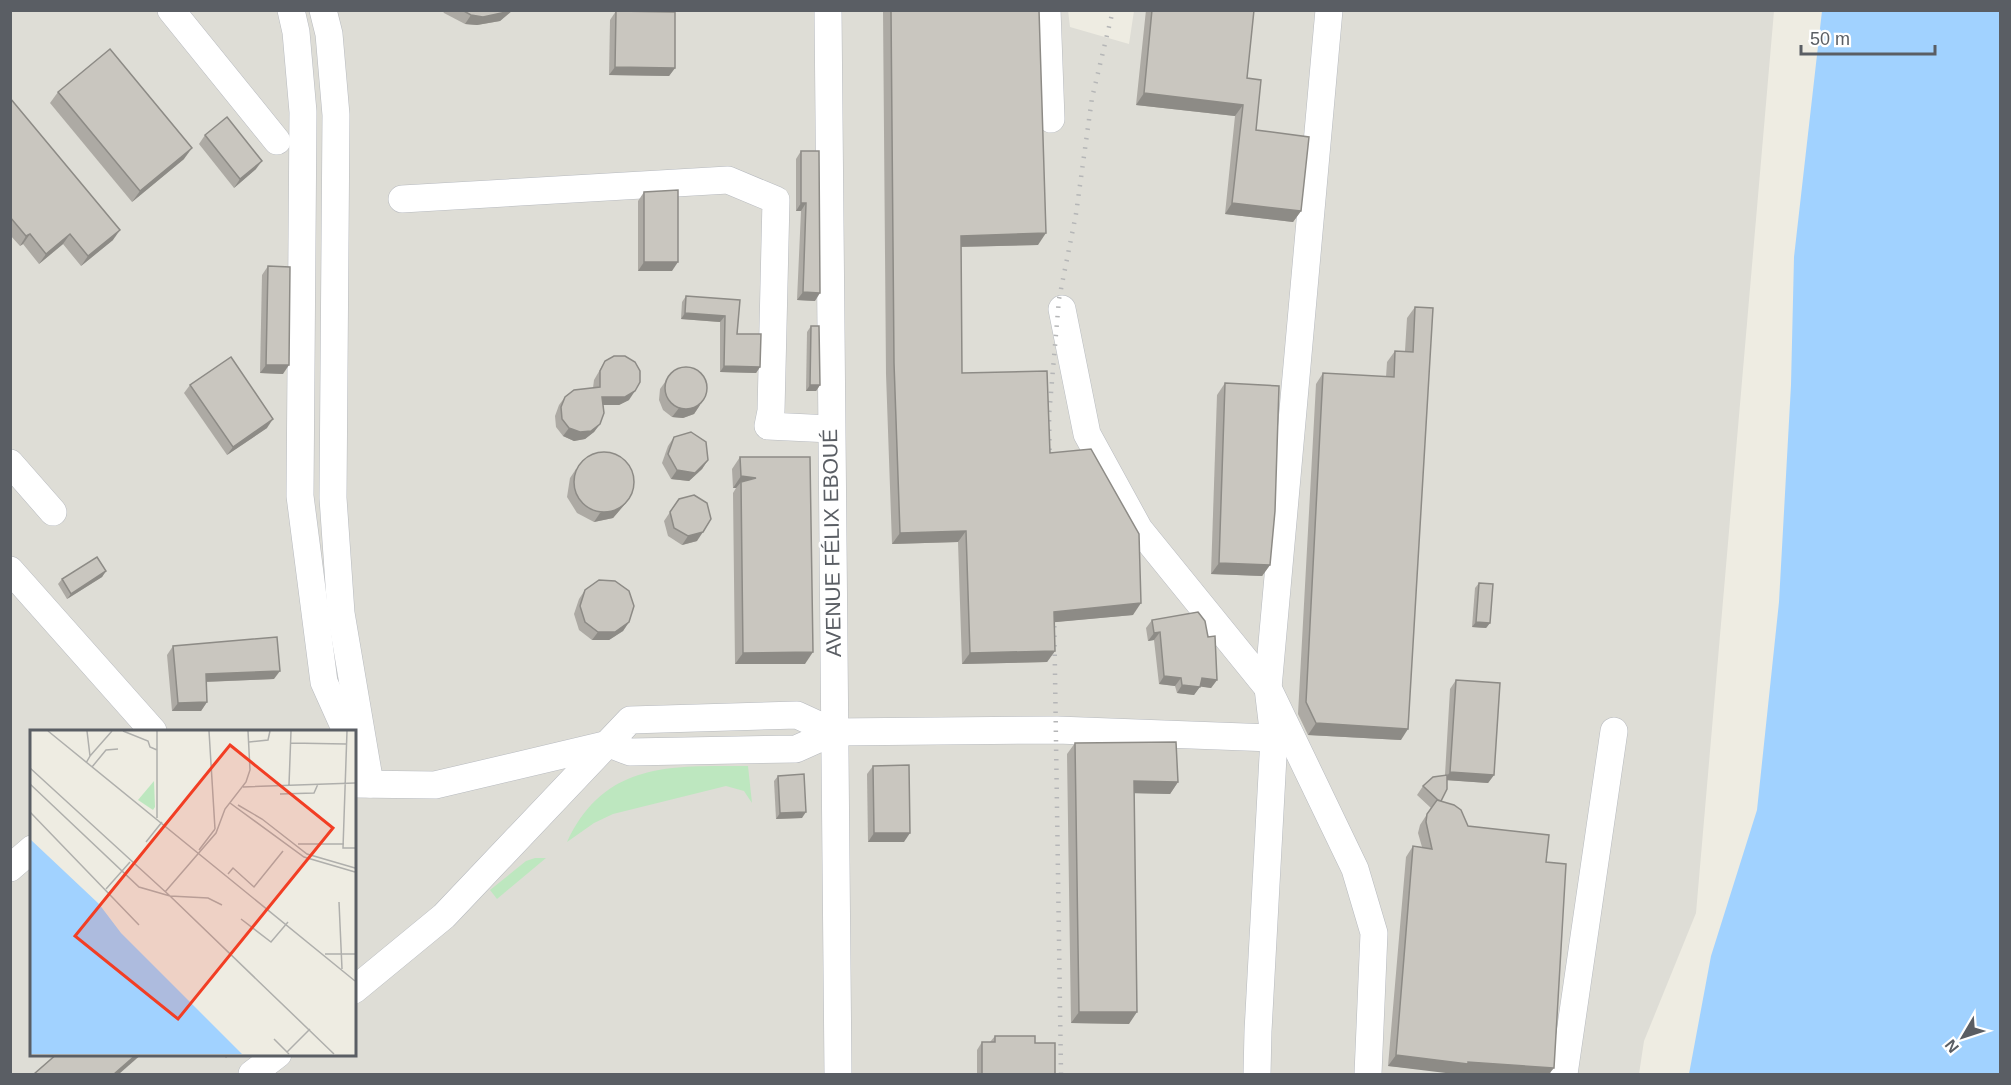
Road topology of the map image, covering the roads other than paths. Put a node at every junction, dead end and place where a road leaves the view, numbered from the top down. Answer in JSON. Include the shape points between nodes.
{"nodes":[{"id":1,"x":171,"y":10,"type":"edge"},
{"id":2,"x":291,"y":10,"type":"edge"},
{"id":3,"x":323,"y":10,"type":"edge"},
{"id":4,"x":828,"y":10,"type":"edge"},
{"id":5,"x":1047,"y":10,"type":"edge"},
{"id":6,"x":1329,"y":10,"type":"edge"},
{"id":7,"x":1051,"y":119,"type":"dead end"},
{"id":8,"x":277,"y":141,"type":"dead end"},
{"id":9,"x":402,"y":199,"type":"dead end"},
{"id":10,"x":1062,"y":309,"type":"dead end"},
{"id":11,"x":831,"y":429,"type":"junction"},
{"id":12,"x":10,"y":463,"type":"edge"},
{"id":13,"x":53,"y":512,"type":"dead end"},
{"id":14,"x":10,"y":570,"type":"edge"},
{"id":15,"x":1268,"y":688,"type":"junction"},
{"id":16,"x":133,"y":719,"type":"edge"},
{"id":17,"x":151,"y":730,"type":"edge"},
{"id":18,"x":346,"y":730,"type":"edge"},
{"id":19,"x":355,"y":730,"type":"edge"},
{"id":20,"x":1614,"y":731,"type":"dead end"},
{"id":21,"x":834,"y":732,"type":"junction"},
{"id":22,"x":356,"y":737,"type":"edge"},
{"id":23,"x":1274,"y":738,"type":"junction"},
{"id":24,"x":609,"y":744,"type":"junction"},
{"id":25,"x":356,"y":757,"type":"edge"},
{"id":26,"x":362,"y":784,"type":"edge"},
{"id":27,"x":30,"y":851,"type":"edge"},
{"id":28,"x":10,"y":868,"type":"edge"},
{"id":29,"x":356,"y":988,"type":"edge"},
{"id":30,"x":276,"y":1055,"type":"edge"},
{"id":31,"x":252,"y":1074,"type":"edge"},
{"id":32,"x":838,"y":1074,"type":"edge"},
{"id":33,"x":1257,"y":1074,"type":"edge"},
{"id":34,"x":1368,"y":1074,"type":"edge"},
{"id":35,"x":1563,"y":1074,"type":"edge"}],
"edges":[{"from":1,"to":8,"type":"street"},
{"from":2,"to":18,"type":"street","via":[[303,112],[300,496],[324,682]]},
{"from":3,"to":19,"type":"street","via":[[329,34],[336,115],[333,498],[340,613]]},
{"from":4,"to":11,"type":"street","name":"AVENUE FÉLIX EBOUÉ"},
{"from":5,"to":7,"type":"street"},
{"from":6,"to":15,"type":"street"},
{"from":9,"to":11,"type":"street","via":[[728,180],[776,200],[768,426]]},
{"from":10,"to":15,"type":"street","via":[[1086,435],[1139,529]]},
{"from":11,"to":21,"type":"street","name":"AVENUE FÉLIX EBOUÉ"},
{"from":12,"to":13,"type":"street"},
{"from":14,"to":16,"type":"street"},
{"from":15,"to":23,"type":"street"},
{"from":15,"to":34,"type":"street","via":[[1355,869],[1374,933]]},
{"from":16,"to":17,"type":"street"},
{"from":20,"to":35,"type":"street"},
{"from":21,"to":23,"type":"street","via":[[1057,730]]},
{"from":21,"to":24,"type":"street","via":[[797,715],[630,720]]},
{"from":21,"to":32,"type":"street","name":"AVENUE FÉLIX EBOUÉ"},
{"from":22,"to":26,"type":"street"},
{"from":23,"to":33,"type":"street"},
{"from":24,"to":26,"type":"street","via":[[435,785]]},
{"from":24,"to":29,"type":"street","via":[[444,916]]},
{"from":25,"to":26,"type":"street"},
{"from":27,"to":28,"type":"street"},
{"from":30,"to":31,"type":"street"}]}
